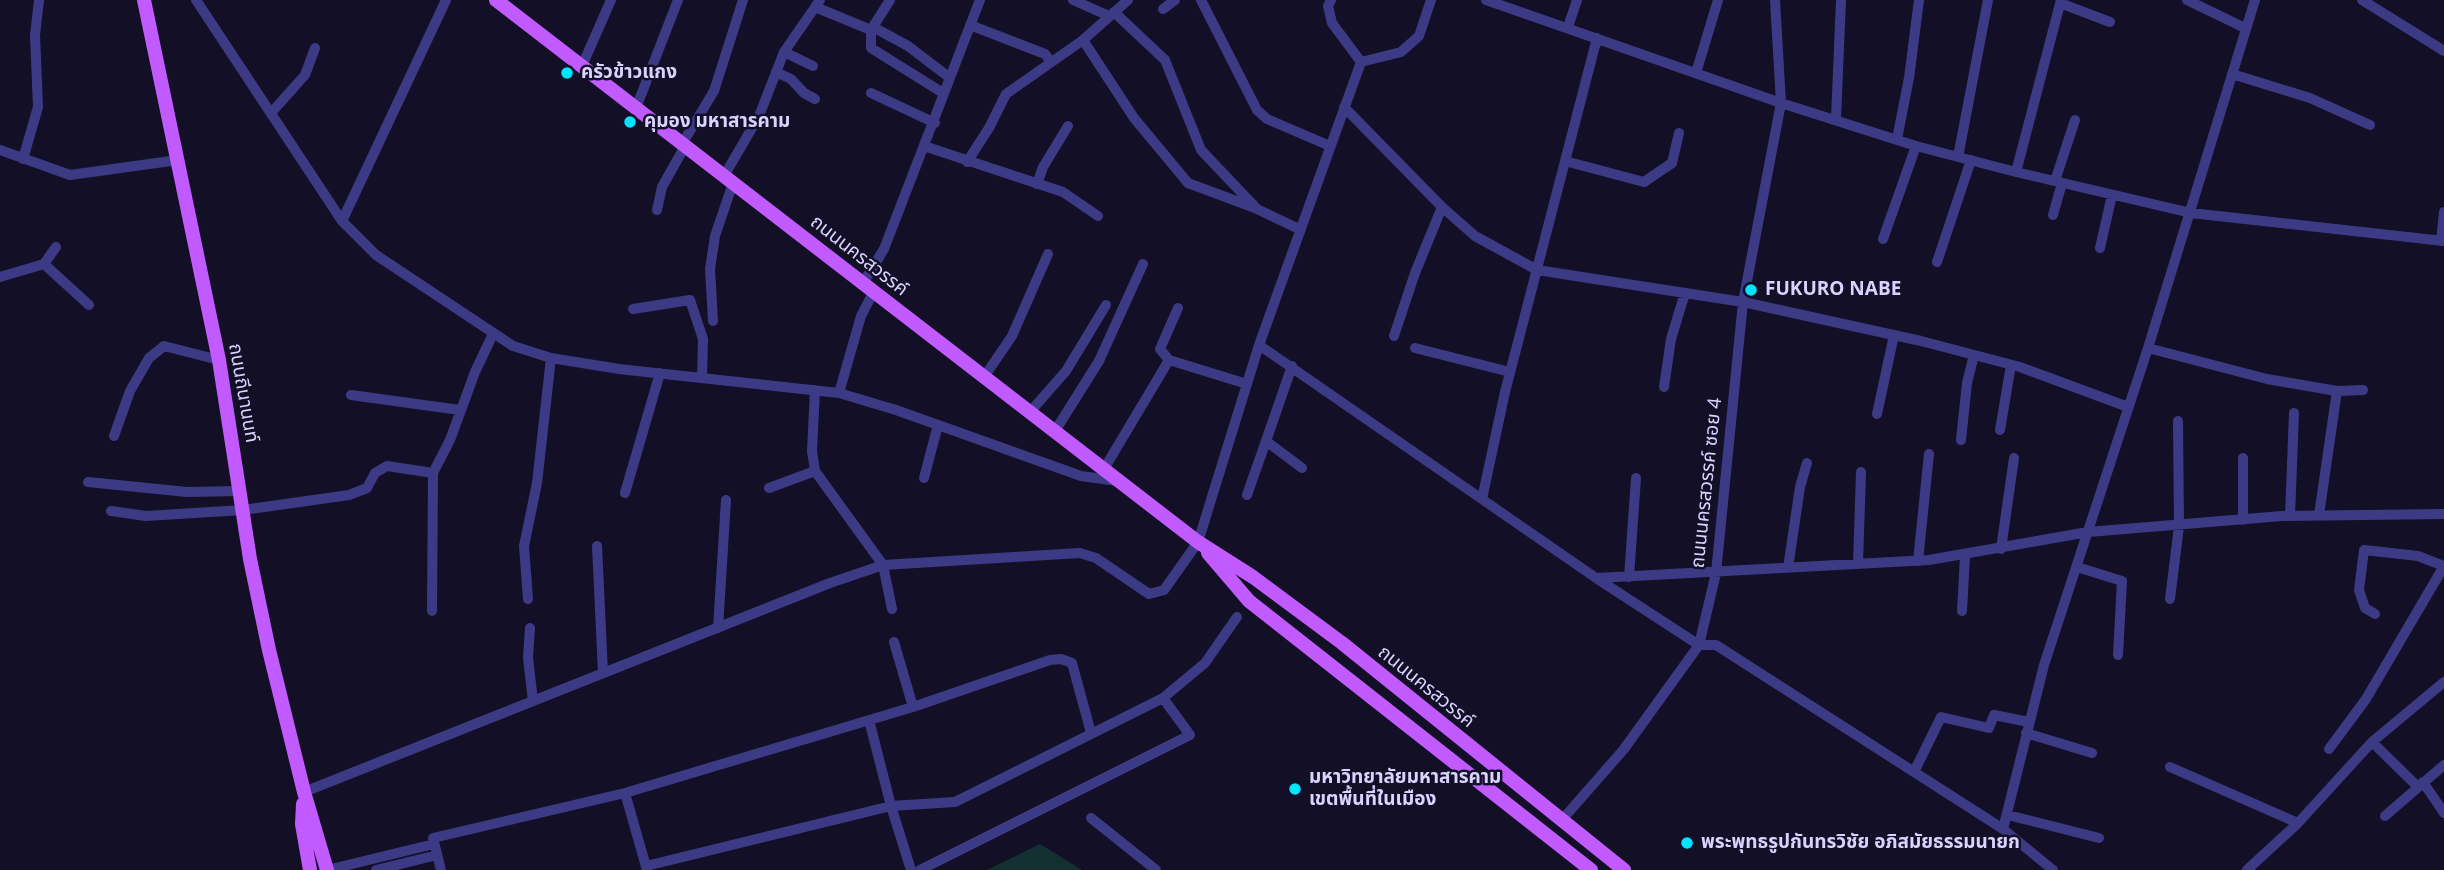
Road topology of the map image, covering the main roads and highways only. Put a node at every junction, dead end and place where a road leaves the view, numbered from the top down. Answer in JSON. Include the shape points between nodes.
{"nodes":[{"id":1,"x":144,"y":0,"type":"edge"},
{"id":2,"x":496,"y":0,"type":"edge"},
{"id":3,"x":1198,"y":542,"type":"junction"},
{"id":4,"x":1253,"y":577,"type":"junction"},
{"id":5,"x":1241,"y":593,"type":"junction"},
{"id":6,"x":304,"y":792,"type":"junction"},
{"id":7,"x":310,"y":870,"type":"edge"},
{"id":8,"x":327,"y":870,"type":"edge"},
{"id":9,"x":1591,"y":870,"type":"edge"},
{"id":10,"x":1624,"y":870,"type":"edge"}],
"edges":[{"from":1,"to":6,"type":"main road","name":"ถนนถีนานนท์","via":[[219,360],[269,650]]},
{"from":2,"to":3,"type":"main road","name":"ถนนนครสวรรค์"},
{"from":3,"to":4,"type":"main road","name":"ถนนนครสวรรค์"},
{"from":3,"to":5,"type":"main road","name":"ถนนนครสวรรค์"},
{"from":4,"to":5,"type":"main road"},
{"from":4,"to":10,"type":"main road","name":"ถนนนครสวรรค์"},
{"from":5,"to":9,"type":"main road","name":"ถนนนครสวรรค์"},
{"from":6,"to":7,"type":"main road","name":"ถนนถีนานนท์","via":[[302,824]]},
{"from":6,"to":8,"type":"main road","name":"ถนนถีนานนท์"}]}
